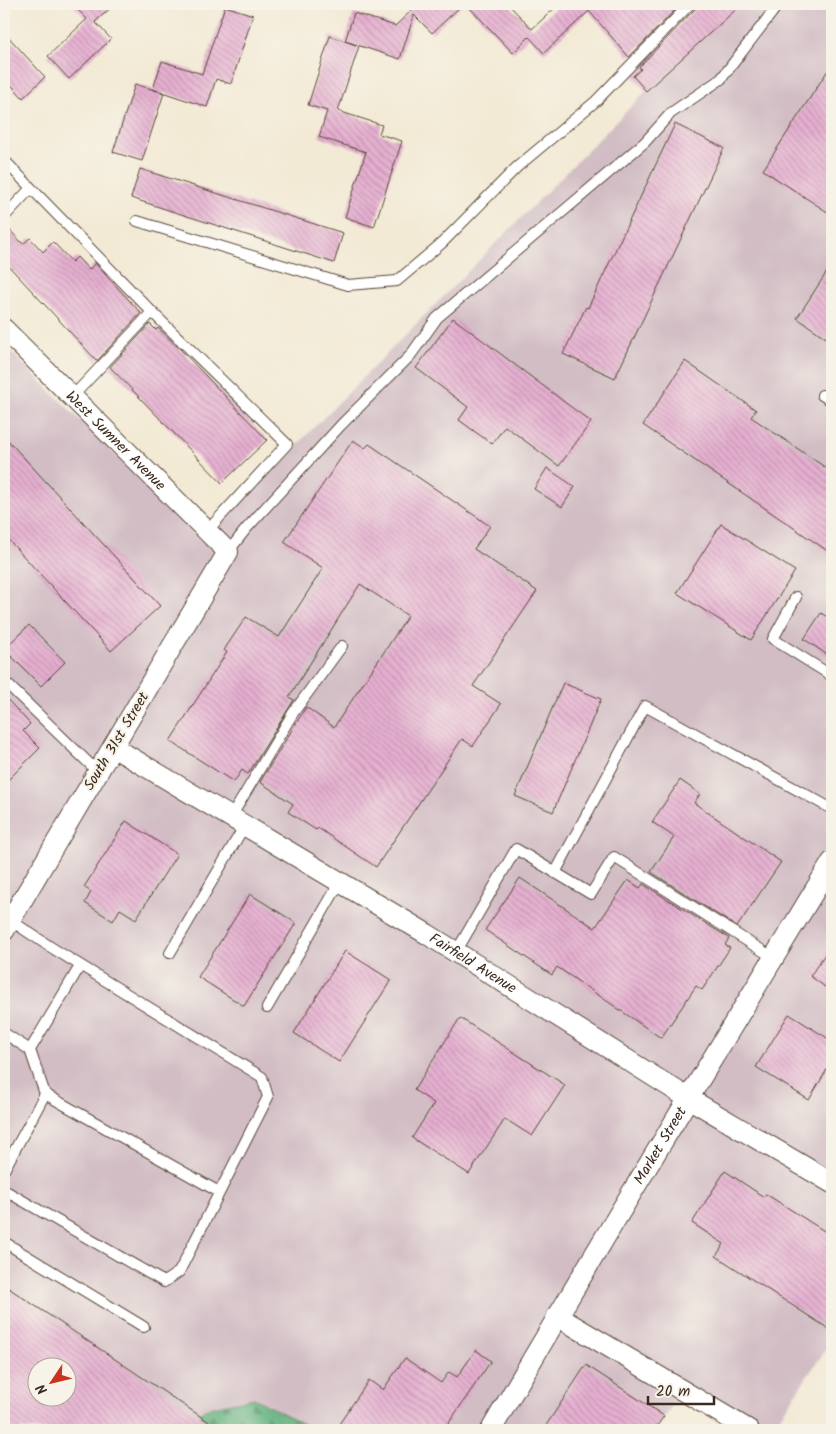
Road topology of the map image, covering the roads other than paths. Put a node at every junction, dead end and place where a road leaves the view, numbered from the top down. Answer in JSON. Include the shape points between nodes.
{"nodes":[{"id":1,"x":690,"y":4,"type":"edge"},
{"id":2,"x":776,"y":4,"type":"edge"},
{"id":3,"x":4,"y":160,"type":"edge"},
{"id":4,"x":31,"y":188,"type":"junction"},
{"id":5,"x":4,"y":217,"type":"edge"},
{"id":6,"x":137,"y":221,"type":"dead end"},
{"id":7,"x":152,"y":312,"type":"junction"},
{"id":8,"x":4,"y":329,"type":"edge"},
{"id":9,"x":822,"y":395,"type":"dead end"},
{"id":10,"x":72,"y":397,"type":"junction"},
{"id":11,"x":832,"y":401,"type":"edge"},
{"id":12,"x":207,"y":531,"type":"junction"},
{"id":13,"x":228,"y":552,"type":"junction"},
{"id":14,"x":796,"y":597,"type":"dead end"},
{"id":15,"x":342,"y":646,"type":"dead end"},
{"id":16,"x":832,"y":676,"type":"edge"},
{"id":17,"x":4,"y":681,"type":"edge"},
{"id":18,"x":113,"y":747,"type":"junction"},
{"id":19,"x":98,"y":772,"type":"junction"},
{"id":20,"x":832,"y":809,"type":"edge"},
{"id":21,"x":238,"y":821,"type":"junction"},
{"id":22,"x":832,"y":862,"type":"edge"},
{"id":23,"x":554,"y":873,"type":"junction"},
{"id":24,"x":340,"y":882,"type":"junction"},
{"id":25,"x":7,"y":926,"type":"edge"},
{"id":26,"x":456,"y":952,"type":"junction"},
{"id":27,"x":170,"y":953,"type":"dead end"},
{"id":28,"x":774,"y":958,"type":"junction"},
{"id":29,"x":80,"y":966,"type":"junction"},
{"id":30,"x":267,"y":1008,"type":"dead end"},
{"id":31,"x":4,"y":1033,"type":"edge"},
{"id":32,"x":30,"y":1050,"type":"junction"},
{"id":33,"x":45,"y":1094,"type":"junction"},
{"id":34,"x":688,"y":1098,"type":"junction"},
{"id":35,"x":4,"y":1170,"type":"edge"},
{"id":36,"x":832,"y":1183,"type":"edge"},
{"id":37,"x":4,"y":1190,"type":"edge"},
{"id":38,"x":219,"y":1192,"type":"junction"},
{"id":39,"x":4,"y":1242,"type":"edge"},
{"id":40,"x":557,"y":1316,"type":"junction"},
{"id":41,"x":144,"y":1327,"type":"dead end"},
{"id":42,"x":491,"y":1430,"type":"edge"},
{"id":43,"x":749,"y":1430,"type":"edge"}],
"edges":[{"from":1,"to":6,"type":"lane","via":[[596,101],[517,167],[442,243],[397,280],[348,285]]},
{"from":2,"to":13,"type":"lane","via":[[721,79],[671,113],[646,142],[437,318],[410,356],[341,424]]},
{"from":3,"to":4,"type":"lane"},
{"from":4,"to":5,"type":"lane"},
{"from":4,"to":7,"type":"lane"},
{"from":7,"to":10,"type":"lane"},
{"from":7,"to":12,"type":"lane","via":[[287,444]]},
{"from":8,"to":10,"type":"street","name":"West Sumner Avenue"},
{"from":9,"to":11,"type":"lane"},
{"from":10,"to":12,"type":"street","name":"West Sumner Avenue"},
{"from":12,"to":13,"type":"street","name":"West Sumner Avenue"},
{"from":13,"to":18,"type":"street","name":"South 31st Street"},
{"from":14,"to":16,"type":"lane","via":[[773,639]]},
{"from":15,"to":21,"type":"lane","via":[[293,714]]},
{"from":17,"to":19,"type":"lane"},
{"from":18,"to":19,"type":"street","name":"South 31st Street"},
{"from":18,"to":21,"type":"street","name":"Fairfield Avenue"},
{"from":19,"to":25,"type":"street","name":"South 31st Street"},
{"from":20,"to":23,"type":"lane","via":[[645,706]]},
{"from":21,"to":24,"type":"street","name":"Fairfield Avenue"},
{"from":21,"to":27,"type":"lane"},
{"from":22,"to":28,"type":"street","name":"Market Street"},
{"from":23,"to":26,"type":"lane","via":[[516,849]]},
{"from":23,"to":28,"type":"lane","via":[[590,894],[614,857]]},
{"from":24,"to":26,"type":"street","name":"Fairfield Avenue"},
{"from":24,"to":30,"type":"lane"},
{"from":25,"to":29,"type":"lane"},
{"from":26,"to":34,"type":"street","name":"Fairfield Avenue"},
{"from":28,"to":34,"type":"street","name":"Market Street"},
{"from":29,"to":32,"type":"lane"},
{"from":29,"to":38,"type":"lane","via":[[262,1077],[268,1097]]},
{"from":31,"to":32,"type":"lane"},
{"from":32,"to":33,"type":"lane"},
{"from":33,"to":35,"type":"lane"},
{"from":33,"to":38,"type":"lane"},
{"from":34,"to":36,"type":"street","name":"Fairfield Avenue"},
{"from":34,"to":40,"type":"street","name":"Market Street"},
{"from":37,"to":38,"type":"lane","via":[[164,1282],[179,1272]]},
{"from":39,"to":41,"type":"lane"},
{"from":40,"to":42,"type":"street","name":"Market Street"},
{"from":40,"to":43,"type":"street"}]}
